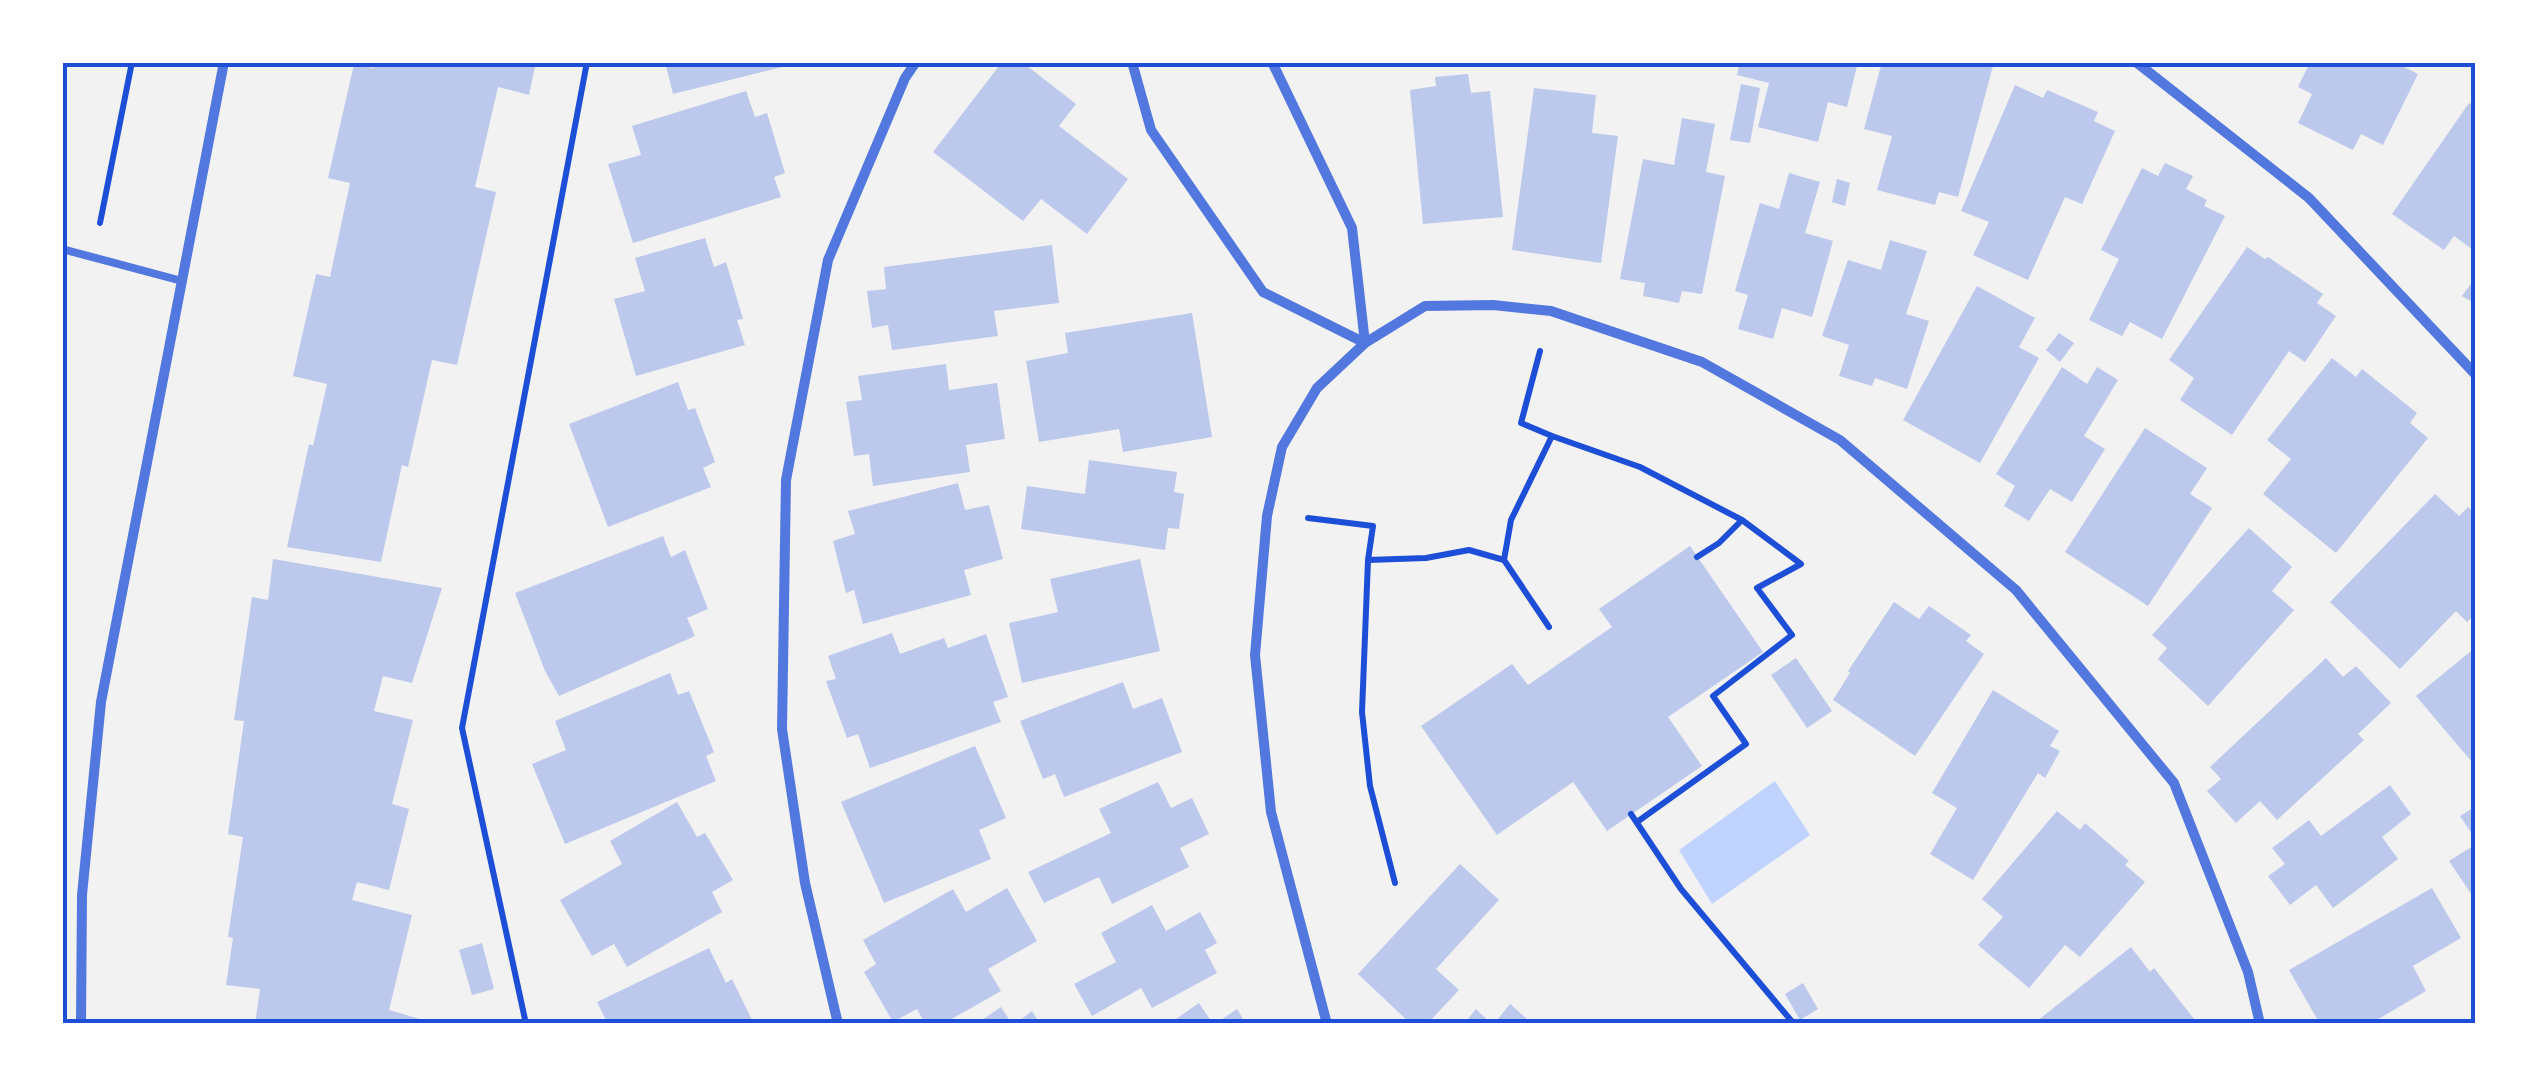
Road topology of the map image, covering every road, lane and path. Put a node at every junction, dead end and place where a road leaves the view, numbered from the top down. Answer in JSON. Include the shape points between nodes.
{"nodes":[{"id":1,"x":132,"y":62,"type":"edge"},
{"id":2,"x":224,"y":62,"type":"edge"},
{"id":3,"x":587,"y":62,"type":"edge"},
{"id":4,"x":916,"y":62,"type":"edge"},
{"id":5,"x":1132,"y":62,"type":"edge"},
{"id":6,"x":1272,"y":62,"type":"edge"},
{"id":7,"x":2136,"y":62,"type":"edge"},
{"id":8,"x":62,"y":249,"type":"edge"},
{"id":9,"x":94,"y":257,"type":"junction"},
{"id":10,"x":182,"y":281,"type":"junction"},
{"id":11,"x":1551,"y":311,"type":"junction"},
{"id":12,"x":1366,"y":342,"type":"junction"},
{"id":13,"x":2476,"y":375,"type":"edge"},
{"id":14,"x":1552,"y":436,"type":"junction"},
{"id":15,"x":1267,"y":516,"type":"junction"},
{"id":16,"x":1742,"y":520,"type":"junction"},
{"id":17,"x":1697,"y":557,"type":"dead end"},
{"id":18,"x":1368,"y":560,"type":"junction"},
{"id":19,"x":1504,"y":560,"type":"junction"},
{"id":20,"x":1548,"y":627,"type":"dead end"},
{"id":21,"x":1631,"y":814,"type":"dead end"},
{"id":22,"x":1637,"y":822,"type":"junction"},
{"id":23,"x":1395,"y":883,"type":"dead end"},
{"id":24,"x":81,"y":1024,"type":"edge"},
{"id":25,"x":526,"y":1024,"type":"edge"},
{"id":26,"x":838,"y":1024,"type":"edge"},
{"id":27,"x":1326,"y":1024,"type":"edge"},
{"id":28,"x":1794,"y":1024,"type":"edge"},
{"id":29,"x":2260,"y":1024,"type":"edge"}],
"edges":[{"from":1,"to":9,"type":"path"},
{"from":2,"to":10,"type":"street"},
{"from":3,"to":25,"type":"path","via":[[462,728]]},
{"from":4,"to":26,"type":"street","via":[[828,260],[786,480],[782,729],[804,883]]},
{"from":5,"to":12,"type":"street","via":[[1151,130],[1263,292]]},
{"from":6,"to":12,"type":"street","via":[[1352,228]]},
{"from":7,"to":13,"type":"street","via":[[2309,198]]},
{"from":8,"to":9,"type":"lane"},
{"from":9,"to":10,"type":"lane"},
{"from":10,"to":24,"type":"street","via":[[101,702],[82,896]]},
{"from":11,"to":12,"type":"street","via":[[1425,306]]},
{"from":11,"to":14,"type":"path","via":[[1521,424]]},
{"from":11,"to":29,"type":"street","via":[[1702,362],[1840,440],[2016,590],[2174,784],[2248,972]]},
{"from":12,"to":15,"type":"street","via":[[1317,388],[1282,446]]},
{"from":14,"to":16,"type":"path","via":[[1640,467]]},
{"from":14,"to":19,"type":"path","via":[[1511,520]]},
{"from":15,"to":18,"type":"path","via":[[1373,526]]},
{"from":15,"to":27,"type":"street","via":[[1255,655],[1271,812]]},
{"from":16,"to":17,"type":"path"},
{"from":16,"to":22,"type":"path","via":[[1802,564],[1757,588],[1792,635],[1713,696],[1746,744]]},
{"from":18,"to":19,"type":"path","via":[[1469,550]]},
{"from":18,"to":23,"type":"path","via":[[1362,712],[1370,786]]},
{"from":19,"to":20,"type":"path"},
{"from":21,"to":22,"type":"path"},
{"from":22,"to":28,"type":"path","via":[[1682,889]]}]}
